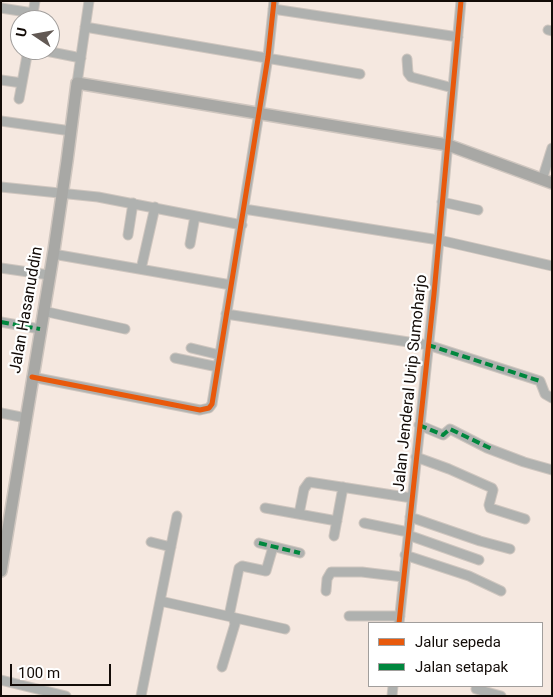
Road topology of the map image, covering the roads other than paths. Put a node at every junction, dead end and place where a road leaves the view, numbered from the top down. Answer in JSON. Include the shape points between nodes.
{"nodes":[{"id":1,"x":88,"y":1,"type":"edge"},
{"id":2,"x":461,"y":1,"type":"edge"},
{"id":3,"x":273,"y":5,"type":"edge"},
{"id":4,"x":85,"y":27,"type":"junction"},
{"id":5,"x":458,"y":37,"type":"junction"},
{"id":6,"x":60,"y":54,"type":"edge"},
{"id":7,"x":268,"y":57,"type":"junction"},
{"id":8,"x":81,"y":58,"type":"junction"},
{"id":9,"x":407,"y":58,"type":"dead end"},
{"id":10,"x":26,"y":60,"type":"edge"},
{"id":11,"x":360,"y":74,"type":"dead end"},
{"id":12,"x":1,"y":80,"type":"edge"},
{"id":13,"x":22,"y":83,"type":"junction"},
{"id":14,"x":77,"y":83,"type":"junction"},
{"id":15,"x":453,"y":88,"type":"junction"},
{"id":16,"x":20,"y":99,"type":"dead end"},
{"id":17,"x":258,"y":114,"type":"junction"},
{"id":18,"x":1,"y":121,"type":"edge"},
{"id":19,"x":71,"y":131,"type":"junction"},
{"id":20,"x":448,"y":145,"type":"junction"},
{"id":21,"x":552,"y":148,"type":"edge"},
{"id":22,"x":547,"y":181,"type":"edge"},
{"id":23,"x":1,"y":187,"type":"edge"},
{"id":24,"x":62,"y":194,"type":"junction"},
{"id":25,"x":442,"y":202,"type":"junction"},
{"id":26,"x":133,"y":203,"type":"junction"},
{"id":27,"x":155,"y":207,"type":"junction"},
{"id":28,"x":244,"y":209,"type":"junction"},
{"id":29,"x":478,"y":210,"type":"dead end"},
{"id":30,"x":195,"y":216,"type":"junction"},
{"id":31,"x":242,"y":225,"type":"junction"},
{"id":32,"x":128,"y":235,"type":"dead end"},
{"id":33,"x":439,"y":240,"type":"junction"},
{"id":34,"x":190,"y":244,"type":"dead end"},
{"id":35,"x":53,"y":254,"type":"junction"},
{"id":36,"x":552,"y":266,"type":"edge"},
{"id":37,"x":1,"y":268,"type":"edge"},
{"id":38,"x":141,"y":269,"type":"junction"},
{"id":39,"x":49,"y":276,"type":"junction"},
{"id":40,"x":231,"y":285,"type":"junction"},
{"id":41,"x":43,"y":311,"type":"junction"},
{"id":42,"x":226,"y":314,"type":"junction"},
{"id":43,"x":1,"y":322,"type":"edge"},
{"id":44,"x":125,"y":328,"type":"dead end"},
{"id":45,"x":40,"y":329,"type":"junction"},
{"id":46,"x":428,"y":345,"type":"junction"},
{"id":47,"x":191,"y":348,"type":"dead end"},
{"id":48,"x":220,"y":355,"type":"junction"},
{"id":49,"x":176,"y":358,"type":"dead end"},
{"id":50,"x":218,"y":367,"type":"junction"},
{"id":51,"x":32,"y":377,"type":"junction"},
{"id":52,"x":552,"y":398,"type":"edge"},
{"id":53,"x":1,"y":413,"type":"edge"},
{"id":54,"x":26,"y":418,"type":"junction"},
{"id":55,"x":419,"y":425,"type":"junction"},
{"id":56,"x":416,"y":457,"type":"junction"},
{"id":57,"x":552,"y":470,"type":"edge"},
{"id":58,"x":343,"y":487,"type":"junction"},
{"id":59,"x":412,"y":498,"type":"junction"},
{"id":60,"x":265,"y":508,"type":"dead end"},
{"id":61,"x":299,"y":514,"type":"junction"},
{"id":62,"x":177,"y":516,"type":"dead end"},
{"id":63,"x":410,"y":518,"type":"junction"},
{"id":64,"x":526,"y":520,"type":"dead end"},
{"id":65,"x":337,"y":521,"type":"junction"},
{"id":66,"x":364,"y":523,"type":"dead end"},
{"id":67,"x":408,"y":534,"type":"junction"},
{"id":68,"x":334,"y":536,"type":"dead end"},
{"id":69,"x":151,"y":542,"type":"dead end"},
{"id":70,"x":259,"y":543,"type":"dead end"},
{"id":71,"x":273,"y":546,"type":"junction"},
{"id":72,"x":171,"y":547,"type":"junction"},
{"id":73,"x":510,"y":549,"type":"dead end"},
{"id":74,"x":300,"y":553,"type":"dead end"},
{"id":75,"x":405,"y":555,"type":"junction"},
{"id":76,"x":479,"y":560,"type":"dead end"},
{"id":77,"x":1,"y":571,"type":"edge"},
{"id":78,"x":403,"y":576,"type":"junction"},
{"id":79,"x":326,"y":591,"type":"dead end"},
{"id":80,"x":501,"y":591,"type":"dead end"},
{"id":81,"x":160,"y":601,"type":"junction"},
{"id":82,"x":349,"y":616,"type":"dead end"},
{"id":83,"x":231,"y":617,"type":"junction"},
{"id":84,"x":400,"y":620,"type":"edge"},
{"id":85,"x":285,"y":629,"type":"dead end"},
{"id":86,"x":222,"y":667,"type":"dead end"},
{"id":87,"x":1,"y":680,"type":"edge"},
{"id":88,"x":476,"y":689,"type":"dead end"},
{"id":89,"x":66,"y":696,"type":"edge"},
{"id":90,"x":141,"y":696,"type":"edge"},
{"id":91,"x":501,"y":696,"type":"edge"}],
"edges":[{"from":1,"to":4,"type":"street"},
{"from":2,"to":5,"type":"street","name":"Jalan Jenderal Urip Sumoharjo"},
{"from":3,"to":5,"type":"street"},
{"from":3,"to":7,"type":"street"},
{"from":4,"to":7,"type":"street"},
{"from":4,"to":8,"type":"street"},
{"from":5,"to":15,"type":"street","name":"Jalan Jenderal Urip Sumoharjo"},
{"from":6,"to":8,"type":"street"},
{"from":7,"to":11,"type":"street"},
{"from":7,"to":17,"type":"street"},
{"from":8,"to":14,"type":"street"},
{"from":9,"to":15,"type":"street","via":[[411,77]]},
{"from":10,"to":13,"type":"street"},
{"from":12,"to":13,"type":"street"},
{"from":13,"to":16,"type":"street"},
{"from":14,"to":17,"type":"main road"},
{"from":14,"to":19,"type":"main road","name":"Jalan Hasanuddin"},
{"from":15,"to":20,"type":"street","name":"Jalan Jenderal Urip Sumoharjo"},
{"from":17,"to":20,"type":"main road"},
{"from":17,"to":28,"type":"street"},
{"from":18,"to":19,"type":"street"},
{"from":19,"to":24,"type":"main road","name":"Jalan Hasanuddin"},
{"from":20,"to":22,"type":"main road"},
{"from":20,"to":25,"type":"street","name":"Jalan Jenderal Urip Sumoharjo"},
{"from":21,"to":22,"type":"street"},
{"from":23,"to":24,"type":"street"},
{"from":24,"to":26,"type":"street"},
{"from":24,"to":35,"type":"main road","name":"Jalan Hasanuddin"},
{"from":25,"to":29,"type":"street"},
{"from":25,"to":33,"type":"street","name":"Jalan Jenderal Urip Sumoharjo"},
{"from":26,"to":27,"type":"street"},
{"from":26,"to":32,"type":"street"},
{"from":27,"to":30,"type":"street"},
{"from":27,"to":38,"type":"street"},
{"from":28,"to":31,"type":"street"},
{"from":28,"to":33,"type":"street"},
{"from":30,"to":31,"type":"street"},
{"from":30,"to":34,"type":"street"},
{"from":31,"to":40,"type":"street"},
{"from":33,"to":36,"type":"street"},
{"from":33,"to":46,"type":"street","name":"Jalan Jenderal Urip Sumoharjo"},
{"from":35,"to":38,"type":"street"},
{"from":35,"to":39,"type":"main road","name":"Jalan Hasanuddin"},
{"from":37,"to":39,"type":"street"},
{"from":38,"to":40,"type":"street"},
{"from":39,"to":41,"type":"main road","name":"Jalan Hasanuddin"},
{"from":40,"to":42,"type":"street"},
{"from":41,"to":44,"type":"street"},
{"from":41,"to":45,"type":"main road","name":"Jalan Hasanuddin"},
{"from":42,"to":46,"type":"street"},
{"from":42,"to":48,"type":"street"},
{"from":43,"to":45,"type":"street"},
{"from":45,"to":51,"type":"main road","name":"Jalan Hasanuddin"},
{"from":46,"to":52,"type":"street","via":[[540,381],[545,394]]},
{"from":46,"to":55,"type":"street","name":"Jalan Jenderal Urip Sumoharjo"},
{"from":47,"to":48,"type":"street"},
{"from":48,"to":50,"type":"street"},
{"from":49,"to":50,"type":"street"},
{"from":50,"to":51,"type":"street","via":[[212,404],[204,410]]},
{"from":51,"to":54,"type":"main road","name":"Jalan Hasanuddin"},
{"from":53,"to":54,"type":"street"},
{"from":54,"to":77,"type":"main road","name":"Jalan Hasanuddin"},
{"from":55,"to":56,"type":"street","name":"Jalan Jenderal Urip Sumoharjo"},
{"from":55,"to":57,"type":"street","via":[[443,435],[450,429],[487,448]]},
{"from":56,"to":59,"type":"street","name":"Jalan Jenderal Urip Sumoharjo"},
{"from":56,"to":64,"type":"street","via":[[492,488],[490,508]]},
{"from":58,"to":59,"type":"street"},
{"from":58,"to":61,"type":"street","via":[[309,482],[304,489]]},
{"from":58,"to":65,"type":"street"},
{"from":59,"to":63,"type":"street","name":"Jalan Jenderal Urip Sumoharjo"},
{"from":60,"to":61,"type":"street"},
{"from":61,"to":65,"type":"street"},
{"from":62,"to":72,"type":"street"},
{"from":63,"to":67,"type":"street","name":"Jalan Jenderal Urip Sumoharjo"},
{"from":63,"to":73,"type":"street"},
{"from":65,"to":68,"type":"street"},
{"from":66,"to":67,"type":"street"},
{"from":67,"to":75,"type":"street","name":"Jalan Jenderal Urip Sumoharjo"},
{"from":67,"to":76,"type":"street"},
{"from":69,"to":72,"type":"street"},
{"from":70,"to":71,"type":"street"},
{"from":71,"to":74,"type":"street"},
{"from":71,"to":83,"type":"street","via":[[266,571],[239,568]]},
{"from":72,"to":81,"type":"street"},
{"from":75,"to":78,"type":"street","name":"Jalan Jenderal Urip Sumoharjo"},
{"from":75,"to":80,"type":"street","via":[[469,576]]},
{"from":78,"to":79,"type":"street","via":[[331,572]]},
{"from":78,"to":84,"type":"street","name":"Jalan Jenderal Urip Sumoharjo"},
{"from":81,"to":83,"type":"street"},
{"from":81,"to":90,"type":"street"},
{"from":82,"to":84,"type":"street"},
{"from":83,"to":85,"type":"street"},
{"from":83,"to":86,"type":"street","via":[[235,624]]},
{"from":87,"to":89,"type":"street"},
{"from":88,"to":91,"type":"street"}]}
